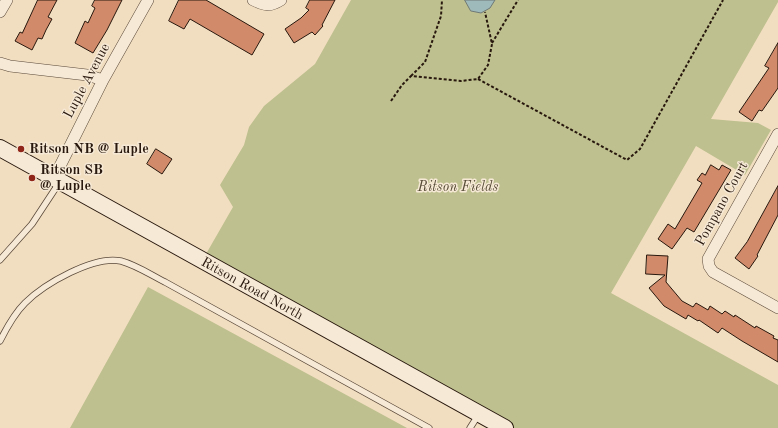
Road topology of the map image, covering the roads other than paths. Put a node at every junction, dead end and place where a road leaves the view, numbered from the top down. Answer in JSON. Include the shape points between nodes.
{"nodes":[{"id":1,"x":7,"y":0,"type":"edge"},
{"id":2,"x":148,"y":0,"type":"edge"},
{"id":3,"x":253,"y":0,"type":"edge"},
{"id":4,"x":281,"y":0,"type":"edge"},
{"id":5,"x":0,"y":12,"type":"edge"},
{"id":6,"x":0,"y":63,"type":"edge"},
{"id":7,"x":103,"y":80,"type":"junction"},
{"id":8,"x":778,"y":134,"type":"edge"},
{"id":9,"x":0,"y":148,"type":"edge"},
{"id":10,"x":57,"y":180,"type":"junction"},
{"id":11,"x":0,"y":260,"type":"edge"},
{"id":12,"x":778,"y":308,"type":"edge"},
{"id":13,"x":0,"y":341,"type":"edge"},
{"id":14,"x":479,"y":414,"type":"junction"},
{"id":15,"x":430,"y":428,"type":"edge"},
{"id":16,"x":470,"y":428,"type":"edge"},
{"id":17,"x":505,"y":428,"type":"edge"}],
"edges":[{"from":1,"to":5,"type":"street"},
{"from":2,"to":7,"type":"street","name":"Luple Avenue"},
{"from":3,"to":4,"type":"street","via":[[260,4],[272,5]]},
{"from":6,"to":7,"type":"street","via":[[87,75]]},
{"from":7,"to":10,"type":"street","name":"Luple Avenue"},
{"from":8,"to":12,"type":"street","name":"Pompano Court","via":[[708,258],[713,272]]},
{"from":9,"to":10,"type":"main road","name":"Ritson Road North"},
{"from":10,"to":11,"type":"lane","via":[[32,224]]},
{"from":10,"to":14,"type":"main road","name":"Ritson Road North"},
{"from":13,"to":15,"type":"lane","via":[[12,318],[26,302],[48,286],[90,264],[105,260],[120,261],[165,282]]},
{"from":14,"to":16,"type":"lane"},
{"from":14,"to":17,"type":"main road","name":"Ritson Road North"}]}
